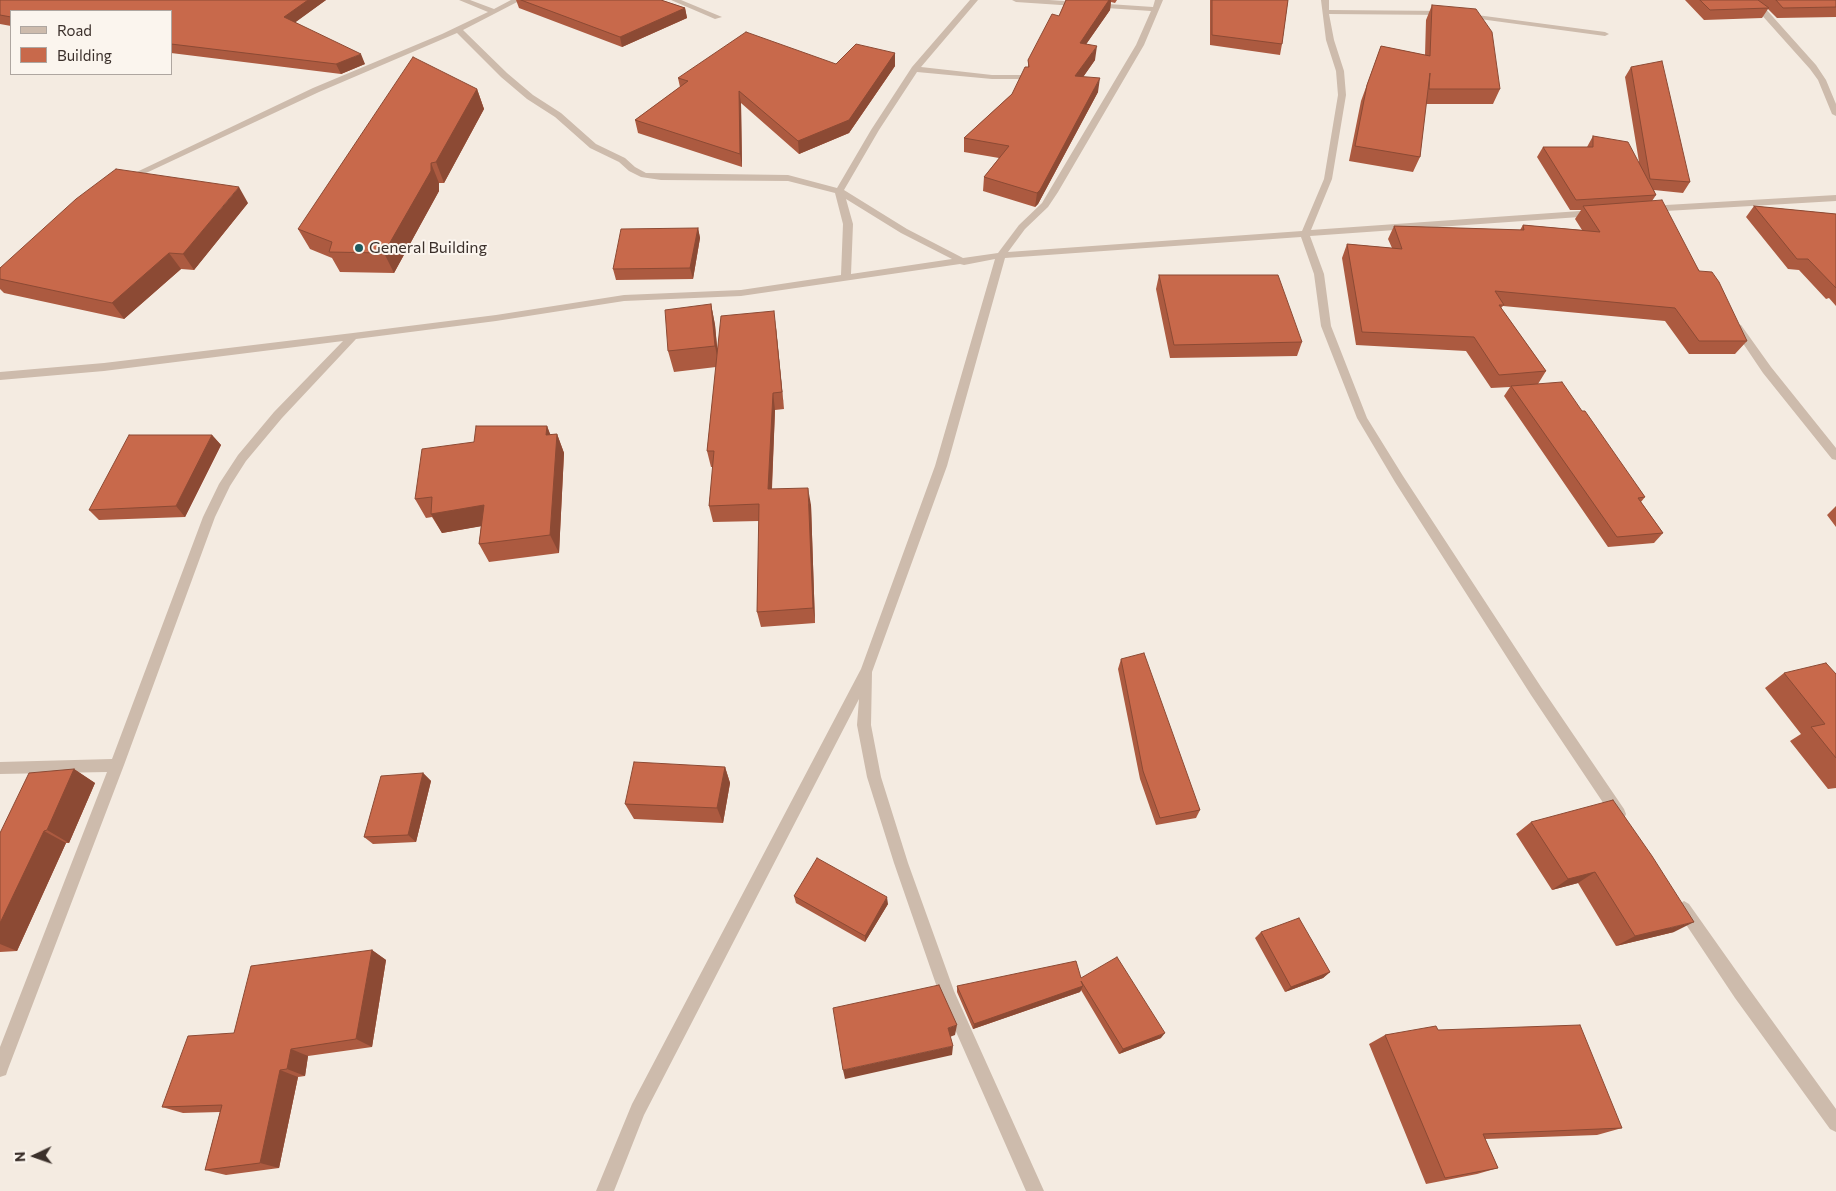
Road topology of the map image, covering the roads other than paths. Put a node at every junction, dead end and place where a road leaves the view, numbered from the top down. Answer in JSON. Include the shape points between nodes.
{"nodes":[{"id":1,"x":463,"y":0,"type":"edge"},
{"id":2,"x":517,"y":0,"type":"edge"},
{"id":3,"x":675,"y":0,"type":"edge"},
{"id":4,"x":974,"y":0,"type":"edge"},
{"id":5,"x":1016,"y":0,"type":"edge"},
{"id":6,"x":1158,"y":0,"type":"edge"},
{"id":7,"x":1325,"y":0,"type":"edge"},
{"id":8,"x":1747,"y":0,"type":"edge"},
{"id":9,"x":1155,"y":9,"type":"junction"},
{"id":10,"x":493,"y":11,"type":"junction"},
{"id":11,"x":1325,"y":12,"type":"junction"},
{"id":12,"x":718,"y":17,"type":"dead end"},
{"id":13,"x":458,"y":29,"type":"junction"},
{"id":14,"x":1605,"y":34,"type":"dead end"},
{"id":15,"x":915,"y":69,"type":"junction"},
{"id":16,"x":1023,"y":77,"type":"edge"},
{"id":17,"x":1836,"y":114,"type":"edge"},
{"id":18,"x":121,"y":183,"type":"edge"},
{"id":19,"x":839,"y":191,"type":"junction"},
{"id":20,"x":1836,"y":198,"type":"edge"},
{"id":21,"x":1666,"y":208,"type":"junction"},
{"id":22,"x":1637,"y":210,"type":"edge"},
{"id":23,"x":1608,"y":212,"type":"edge"},
{"id":24,"x":1672,"y":221,"type":"edge"},
{"id":25,"x":1305,"y":234,"type":"junction"},
{"id":26,"x":1001,"y":256,"type":"junction"},
{"id":27,"x":964,"y":262,"type":"junction"},
{"id":28,"x":846,"y":278,"type":"junction"},
{"id":29,"x":1728,"y":314,"type":"edge"},
{"id":30,"x":353,"y":336,"type":"junction"},
{"id":31,"x":0,"y":376,"type":"edge"},
{"id":32,"x":1836,"y":456,"type":"edge"},
{"id":33,"x":867,"y":670,"type":"junction"},
{"id":34,"x":117,"y":765,"type":"junction"},
{"id":35,"x":0,"y":768,"type":"edge"},
{"id":36,"x":1624,"y":821,"type":"edge"},
{"id":37,"x":1674,"y":895,"type":"edge"},
{"id":38,"x":0,"y":1069,"type":"edge"},
{"id":39,"x":1836,"y":1123,"type":"edge"},
{"id":40,"x":605,"y":1191,"type":"edge"},
{"id":41,"x":1035,"y":1191,"type":"edge"}],
"edges":[{"from":1,"to":10,"type":"street"},
{"from":2,"to":10,"type":"street"},
{"from":3,"to":12,"type":"street"},
{"from":4,"to":15,"type":"street"},
{"from":5,"to":9,"type":"street"},
{"from":6,"to":9,"type":"street"},
{"from":7,"to":11,"type":"street"},
{"from":8,"to":17,"type":"street","via":[[1762,10],[1798,48],[1822,80]]},
{"from":9,"to":26,"type":"street","via":[[1140,45],[1054,192]]},
{"from":10,"to":13,"type":"street"},
{"from":11,"to":14,"type":"street","via":[[1454,14]]},
{"from":11,"to":25,"type":"street","via":[[1340,71],[1342,95],[1328,179]]},
{"from":13,"to":18,"type":"street","via":[[316,90]]},
{"from":13,"to":19,"type":"street","via":[[530,97],[558,115],[593,146],[644,175],[788,178]]},
{"from":15,"to":16,"type":"street"},
{"from":15,"to":19,"type":"street"},
{"from":19,"to":27,"type":"street","via":[[904,231]]},
{"from":19,"to":28,"type":"street","via":[[848,224]]},
{"from":20,"to":21,"type":"street"},
{"from":21,"to":22,"type":"street"},
{"from":21,"to":24,"type":"street"},
{"from":23,"to":25,"type":"street"},
{"from":25,"to":26,"type":"street"},
{"from":25,"to":36,"type":"street","via":[[1319,274],[1326,326],[1362,418],[1536,691]]},
{"from":26,"to":27,"type":"street"},
{"from":26,"to":33,"type":"street","via":[[941,466]]},
{"from":27,"to":28,"type":"street"},
{"from":28,"to":30,"type":"street","via":[[741,292],[624,298]]},
{"from":29,"to":32,"type":"street","via":[[1767,370]]},
{"from":30,"to":31,"type":"street","via":[[104,367]]},
{"from":30,"to":34,"type":"street","via":[[278,415],[225,484],[209,517]]},
{"from":33,"to":40,"type":"street","via":[[638,1110]]},
{"from":33,"to":41,"type":"street","via":[[864,725],[874,777],[901,863],[947,993]]},
{"from":34,"to":35,"type":"street"},
{"from":34,"to":38,"type":"street"},
{"from":37,"to":39,"type":"street"}]}
